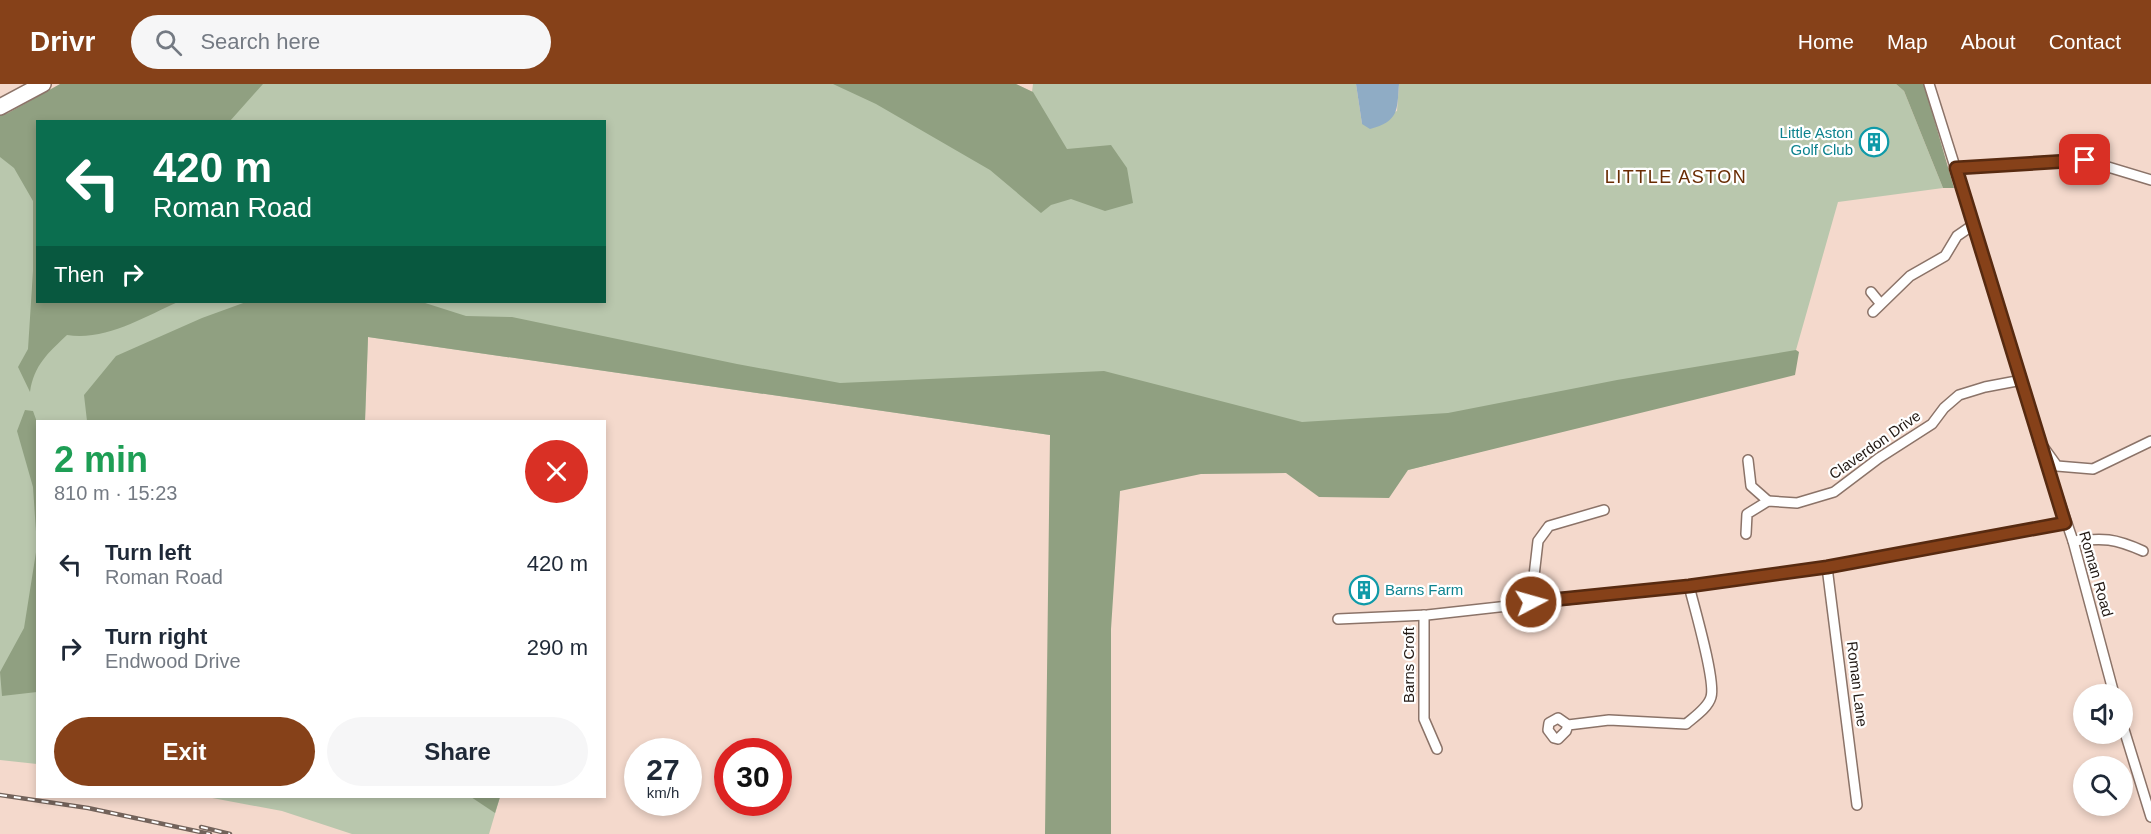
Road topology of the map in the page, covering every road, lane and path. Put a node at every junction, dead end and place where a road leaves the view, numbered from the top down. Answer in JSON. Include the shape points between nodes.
{"nodes":[{"id":1,"x":44,"y":84,"type":"edge"},
{"id":2,"x":1929,"y":84,"type":"edge"},
{"id":3,"x":0,"y":107,"type":"edge"},
{"id":4,"x":1956,"y":168,"type":"junction"},
{"id":5,"x":2151,"y":180,"type":"edge"},
{"id":6,"x":1973,"y":225,"type":"junction"},
{"id":7,"x":1871,"y":292,"type":"dead end"},
{"id":8,"x":1880,"y":303,"type":"junction"},
{"id":9,"x":1873,"y":312,"type":"dead end"},
{"id":10,"x":2022,"y":380,"type":"junction"},
{"id":11,"x":2039,"y":441,"type":"junction"},
{"id":12,"x":2151,"y":441,"type":"edge"},
{"id":13,"x":1748,"y":460,"type":"dead end"},
{"id":14,"x":1768,"y":501,"type":"junction"},
{"id":15,"x":1604,"y":510,"type":"dead end"},
{"id":16,"x":2065,"y":523,"type":"junction"},
{"id":17,"x":1746,"y":534,"type":"dead end"},
{"id":18,"x":2073,"y":541,"type":"junction"},
{"id":19,"x":2143,"y":551,"type":"dead end"},
{"id":20,"x":1827,"y":567,"type":"junction"},
{"id":21,"x":1689,"y":586,"type":"junction"},
{"id":22,"x":1531,"y":602,"type":"junction"},
{"id":23,"x":1424,"y":615,"type":"junction"},
{"id":24,"x":1338,"y":619,"type":"dead end"},
{"id":25,"x":2111,"y":684,"type":"edge"},
{"id":26,"x":1568,"y":725,"type":"dead end"},
{"id":27,"x":2128,"y":744,"type":"edge"},
{"id":28,"x":1437,"y":749,"type":"dead end"},
{"id":29,"x":1857,"y":805,"type":"dead end"},
{"id":30,"x":2151,"y":818,"type":"edge"}],
"edges":[{"from":1,"to":3,"type":"main road"},
{"from":2,"to":4,"type":"street","name":"Roman Road"},
{"from":4,"to":5,"type":"street","via":[[2085,160]]},
{"from":4,"to":6,"type":"street","name":"Roman Road"},
{"from":6,"to":8,"type":"street","via":[[1957,236],[1946,256],[1910,276]]},
{"from":6,"to":10,"type":"street","name":"Roman Road"},
{"from":7,"to":8,"type":"street"},
{"from":8,"to":9,"type":"street"},
{"from":10,"to":11,"type":"street","name":"Roman Road"},
{"from":10,"to":14,"type":"street","name":"Claverdon Drive","via":[[1959,395],[1932,424],[1834,492],[1797,503]]},
{"from":11,"to":12,"type":"street","via":[[2057,466],[2082,469],[2093,469]]},
{"from":11,"to":16,"type":"street","name":"Roman Road"},
{"from":13,"to":14,"type":"street","via":[[1751,486]]},
{"from":14,"to":17,"type":"street","via":[[1747,514]]},
{"from":15,"to":22,"type":"street","via":[[1549,526],[1538,541]]},
{"from":16,"to":18,"type":"street","name":"Roman Road"},
{"from":16,"to":20,"type":"street"},
{"from":18,"to":19,"type":"street","via":[[2118,540]]},
{"from":18,"to":25,"type":"street","name":"Roman Road"},
{"from":20,"to":21,"type":"street"},
{"from":20,"to":29,"type":"street","name":"Roman Lane"},
{"from":21,"to":22,"type":"street"},
{"from":21,"to":26,"type":"street","via":[[1711,676],[1712,696],[1704,708],[1686,724],[1609,720]]},
{"from":22,"to":23,"type":"street"},
{"from":23,"to":24,"type":"street"},
{"from":23,"to":28,"type":"street","name":"Barns Croft","via":[[1424,719]]},
{"from":27,"to":30,"type":"street"}]}
